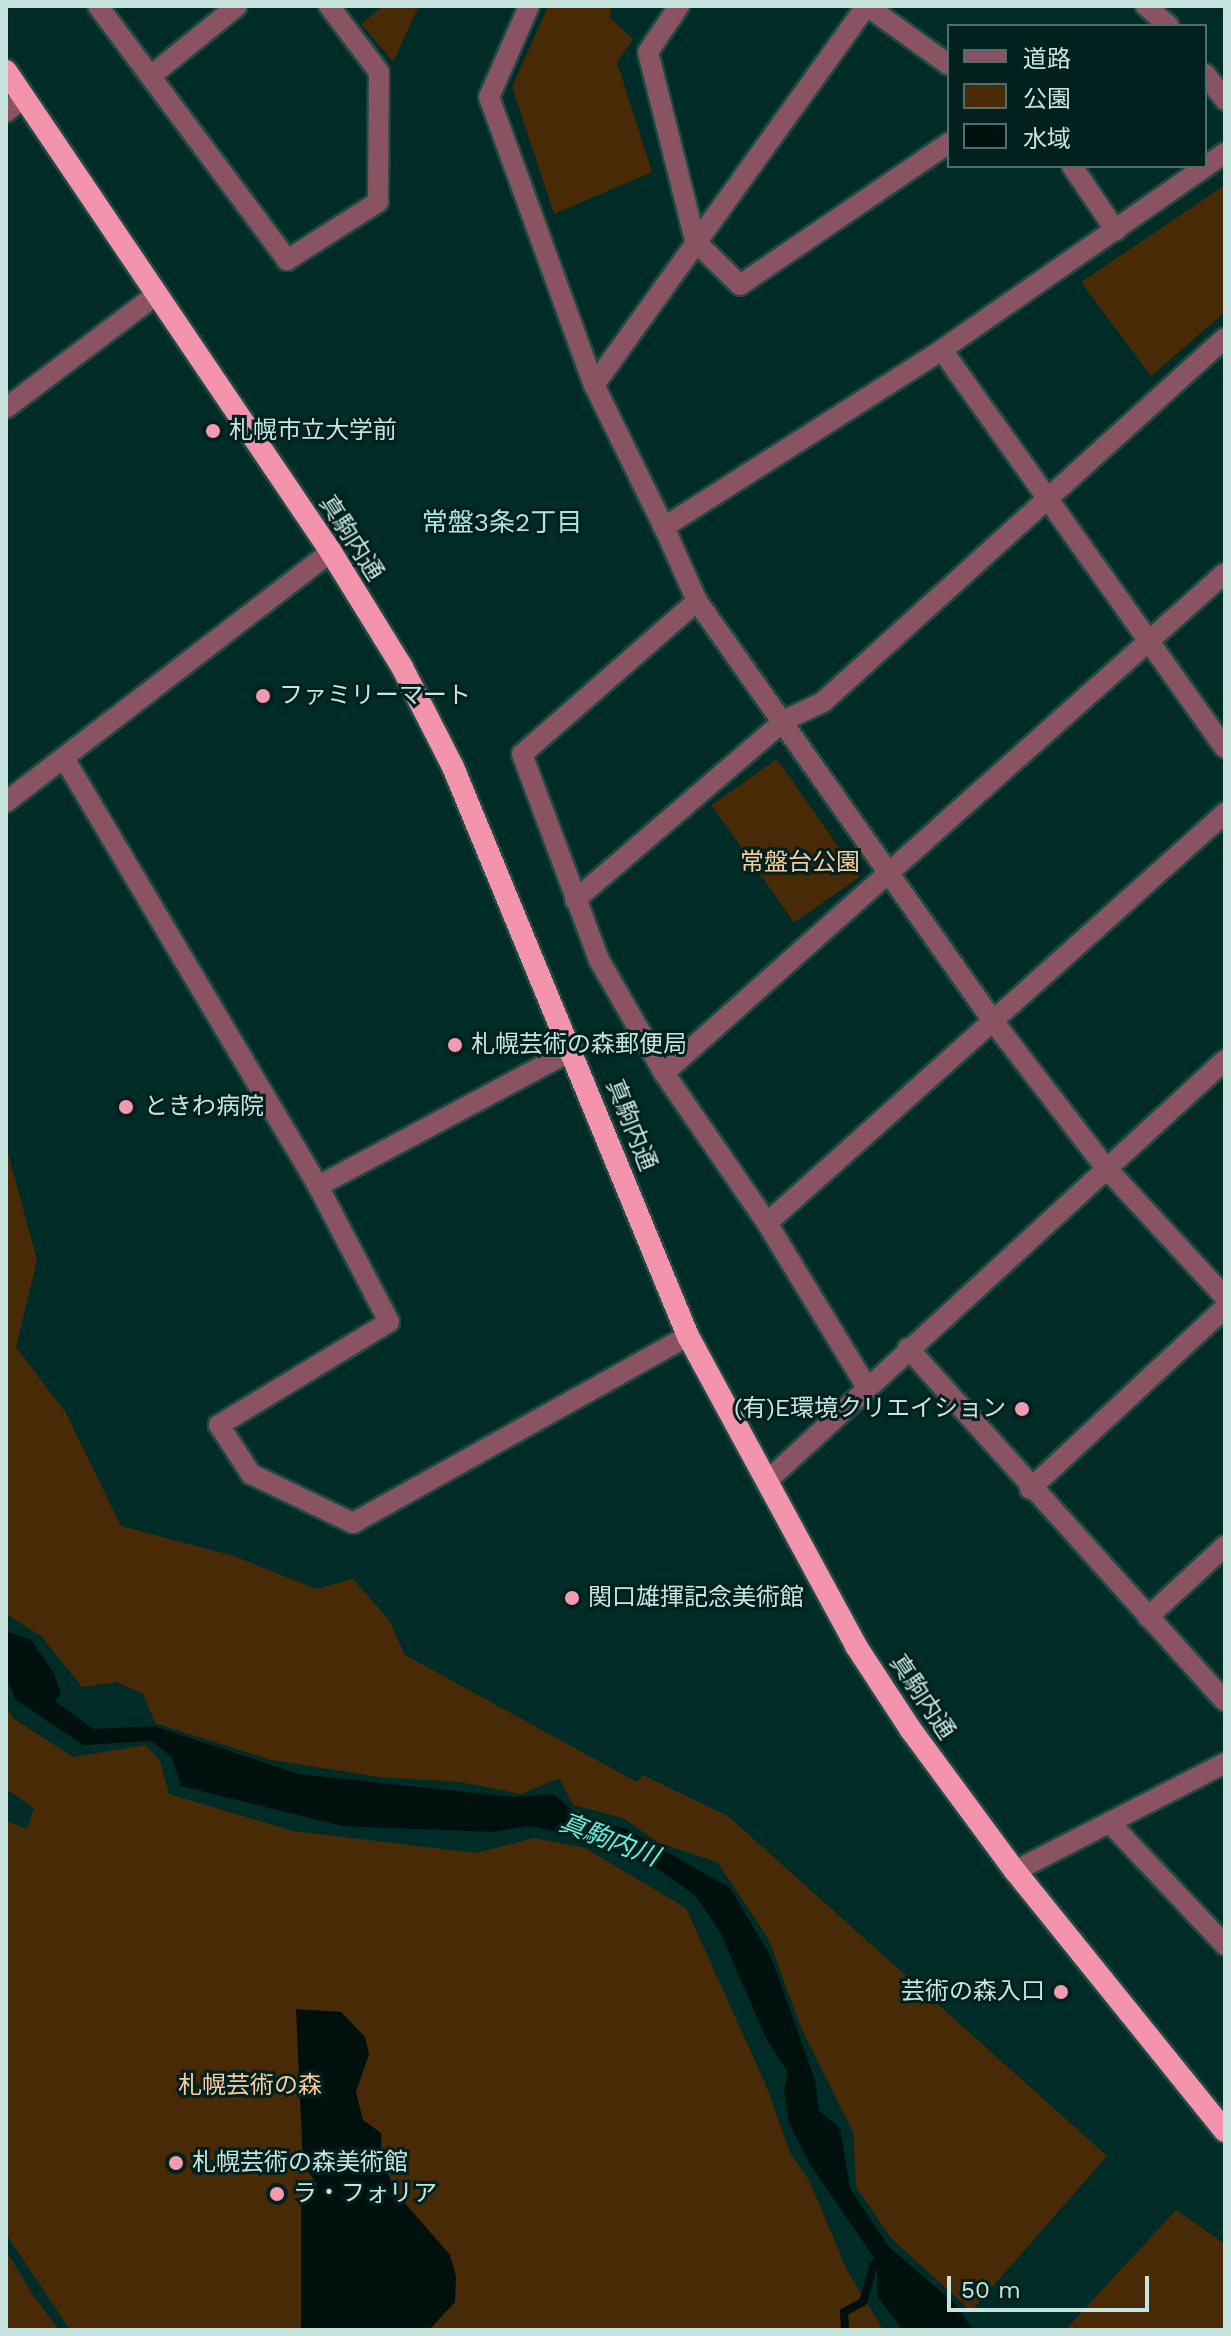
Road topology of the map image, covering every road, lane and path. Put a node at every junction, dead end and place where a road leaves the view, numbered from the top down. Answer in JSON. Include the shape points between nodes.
{"nodes":[{"id":1,"x":98,"y":6,"type":"edge"},
{"id":2,"x":237,"y":6,"type":"edge"},
{"id":3,"x":329,"y":6,"type":"edge"},
{"id":4,"x":529,"y":6,"type":"edge"},
{"id":5,"x":679,"y":6,"type":"edge"},
{"id":6,"x":866,"y":6,"type":"edge"},
{"id":7,"x":1146,"y":6,"type":"edge"},
{"id":8,"x":1167,"y":24,"type":"edge"},
{"id":9,"x":947,"y":64,"type":"edge"},
{"id":10,"x":6,"y":71,"type":"edge"},
{"id":11,"x":152,"y":75,"type":"junction"},
{"id":12,"x":1207,"y":77,"type":"edge"},
{"id":13,"x":24,"y":97,"type":"junction"},
{"id":14,"x":1225,"y":100,"type":"edge"},
{"id":15,"x":6,"y":112,"type":"edge"},
{"id":16,"x":947,"y":144,"type":"edge"},
{"id":17,"x":1225,"y":153,"type":"edge"},
{"id":18,"x":1207,"y":166,"type":"edge"},
{"id":19,"x":1073,"y":168,"type":"edge"},
{"id":20,"x":1204,"y":168,"type":"edge"},
{"id":21,"x":1116,"y":231,"type":"junction"},
{"id":22,"x":695,"y":241,"type":"junction"},
{"id":23,"x":156,"y":295,"type":"junction"},
{"id":24,"x":1225,"y":338,"type":"edge"},
{"id":25,"x":942,"y":350,"type":"junction"},
{"id":26,"x":594,"y":385,"type":"junction"},
{"id":27,"x":6,"y":408,"type":"edge"},
{"id":28,"x":1044,"y":501,"type":"junction"},
{"id":29,"x":664,"y":527,"type":"junction"},
{"id":30,"x":331,"y":552,"type":"junction"},
{"id":31,"x":1225,"y":573,"type":"edge"},
{"id":32,"x":697,"y":601,"type":"junction"},
{"id":33,"x":1149,"y":641,"type":"junction"},
{"id":34,"x":785,"y":720,"type":"junction"},
{"id":35,"x":1225,"y":748,"type":"edge"},
{"id":36,"x":64,"y":758,"type":"junction"},
{"id":37,"x":6,"y":802,"type":"edge"},
{"id":38,"x":1225,"y":813,"type":"edge"},
{"id":39,"x":891,"y":874,"type":"junction"},
{"id":40,"x":575,"y":900,"type":"junction"},
{"id":41,"x":993,"y":1021,"type":"junction"},
{"id":42,"x":573,"y":1050,"type":"junction"},
{"id":43,"x":1225,"y":1060,"type":"edge"},
{"id":44,"x":664,"y":1073,"type":"junction"},
{"id":45,"x":1106,"y":1168,"type":"junction"},
{"id":46,"x":318,"y":1186,"type":"junction"},
{"id":47,"x":767,"y":1223,"type":"junction"},
{"id":48,"x":1225,"y":1297,"type":"edge"},
{"id":49,"x":1225,"y":1308,"type":"edge"},
{"id":50,"x":688,"y":1336,"type":"junction"},
{"id":51,"x":908,"y":1348,"type":"junction"},
{"id":52,"x":866,"y":1386,"type":"junction"},
{"id":53,"x":767,"y":1481,"type":"junction"},
{"id":54,"x":1030,"y":1489,"type":"junction"},
{"id":55,"x":1225,"y":1546,"type":"edge"},
{"id":56,"x":1148,"y":1617,"type":"junction"},
{"id":57,"x":1225,"y":1701,"type":"edge"},
{"id":58,"x":1225,"y":1763,"type":"edge"},
{"id":59,"x":1110,"y":1823,"type":"junction"},
{"id":60,"x":1015,"y":1871,"type":"junction"},
{"id":61,"x":1225,"y":1945,"type":"edge"},
{"id":62,"x":1225,"y":2131,"type":"edge"}],
"edges":[{"from":1,"to":11,"type":"street"},
{"from":2,"to":11,"type":"street"},
{"from":3,"to":11,"type":"street","via":[[379,72],[378,202],[287,260]]},
{"from":4,"to":26,"type":"street","via":[[489,97]]},
{"from":5,"to":22,"type":"street","via":[[648,52]]},
{"from":6,"to":9,"type":"street"},
{"from":6,"to":22,"type":"street"},
{"from":7,"to":8,"type":"street"},
{"from":10,"to":13,"type":"highway","name":"真駒内通"},
{"from":12,"to":14,"type":"street"},
{"from":13,"to":15,"type":"street"},
{"from":13,"to":23,"type":"highway","name":"真駒内通"},
{"from":16,"to":22,"type":"street","via":[[740,285]]},
{"from":17,"to":18,"type":"street"},
{"from":19,"to":21,"type":"street"},
{"from":20,"to":21,"type":"street"},
{"from":21,"to":25,"type":"street"},
{"from":22,"to":26,"type":"street"},
{"from":23,"to":27,"type":"street"},
{"from":23,"to":30,"type":"highway","name":"真駒内通"},
{"from":24,"to":28,"type":"street"},
{"from":25,"to":28,"type":"street"},
{"from":25,"to":29,"type":"street"},
{"from":26,"to":29,"type":"street"},
{"from":28,"to":33,"type":"street"},
{"from":28,"to":34,"type":"street","via":[[823,702]]},
{"from":29,"to":32,"type":"street"},
{"from":30,"to":36,"type":"street"},
{"from":30,"to":42,"type":"highway","name":"真駒内通","via":[[402,667],[453,767]]},
{"from":31,"to":33,"type":"street"},
{"from":32,"to":34,"type":"street"},
{"from":32,"to":40,"type":"street","via":[[522,754]]},
{"from":33,"to":35,"type":"street"},
{"from":33,"to":39,"type":"street"},
{"from":34,"to":39,"type":"street"},
{"from":34,"to":40,"type":"street"},
{"from":36,"to":37,"type":"street"},
{"from":36,"to":46,"type":"street"},
{"from":38,"to":41,"type":"street"},
{"from":39,"to":41,"type":"street"},
{"from":39,"to":44,"type":"street"},
{"from":40,"to":44,"type":"street","via":[[599,960]]},
{"from":41,"to":45,"type":"street"},
{"from":41,"to":47,"type":"street"},
{"from":42,"to":46,"type":"street"},
{"from":42,"to":50,"type":"highway","name":"真駒内通"},
{"from":43,"to":45,"type":"street"},
{"from":44,"to":47,"type":"street"},
{"from":45,"to":48,"type":"street"},
{"from":45,"to":51,"type":"street"},
{"from":46,"to":50,"type":"street","via":[[389,1322],[219,1425],[251,1474],[353,1523]]},
{"from":47,"to":52,"type":"street"},
{"from":49,"to":54,"type":"street"},
{"from":50,"to":53,"type":"highway","name":"真駒内通"},
{"from":51,"to":52,"type":"street"},
{"from":51,"to":54,"type":"street"},
{"from":52,"to":53,"type":"street"},
{"from":53,"to":60,"type":"highway","name":"真駒内通","via":[[856,1646]]},
{"from":54,"to":56,"type":"street"},
{"from":55,"to":56,"type":"street"},
{"from":56,"to":57,"type":"street"},
{"from":58,"to":59,"type":"street"},
{"from":59,"to":60,"type":"street"},
{"from":59,"to":61,"type":"street"},
{"from":60,"to":62,"type":"highway","name":"真駒内通"}]}
